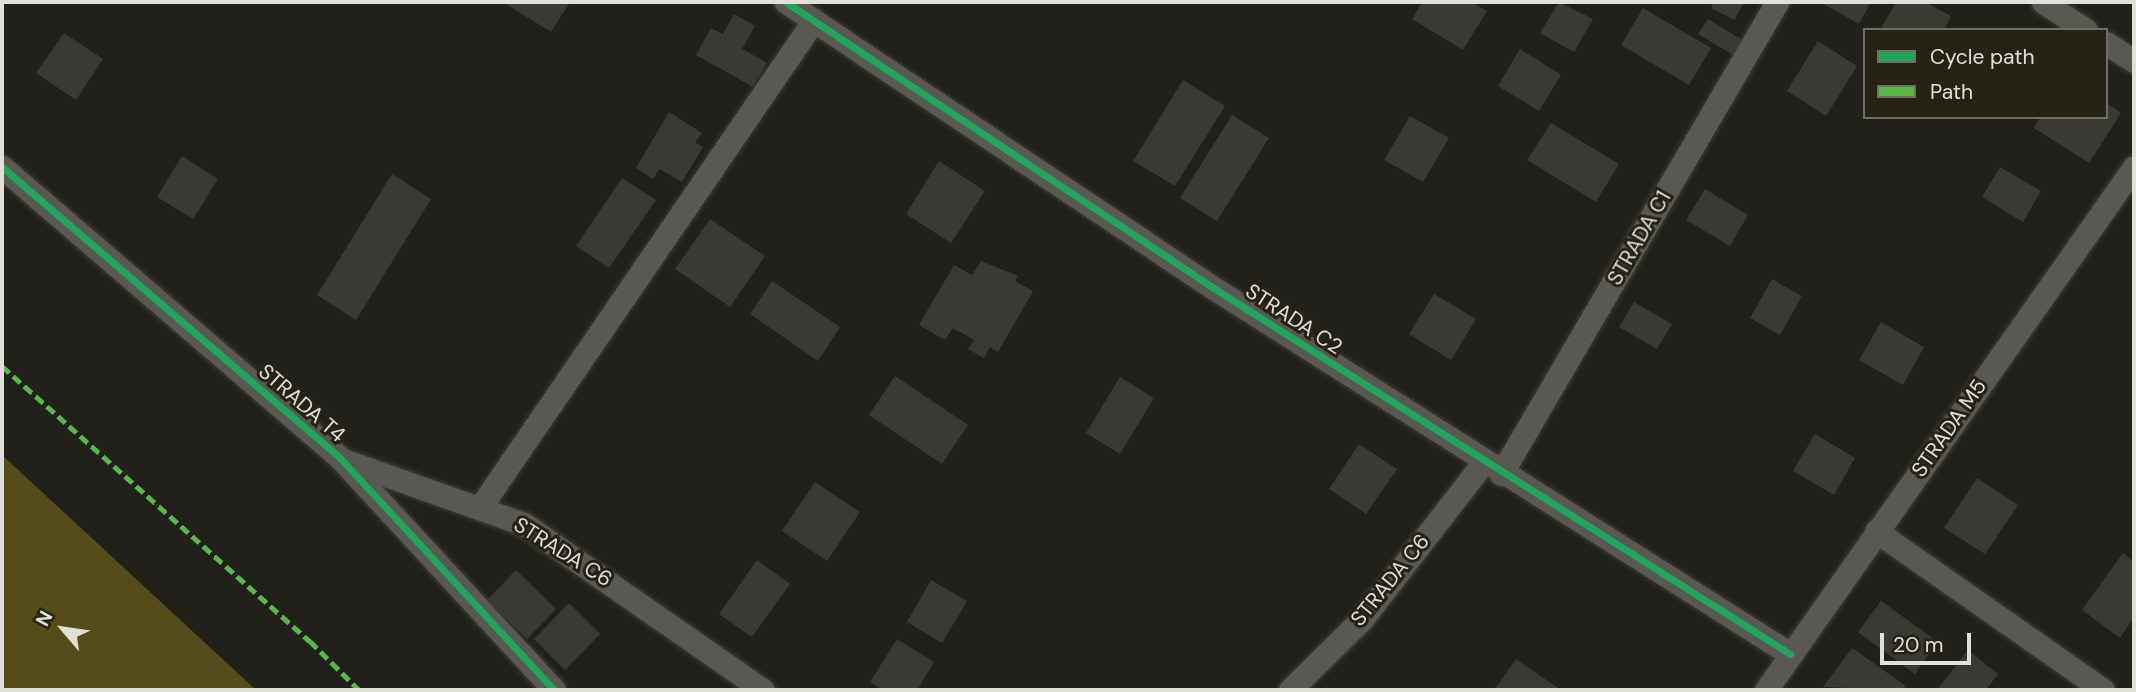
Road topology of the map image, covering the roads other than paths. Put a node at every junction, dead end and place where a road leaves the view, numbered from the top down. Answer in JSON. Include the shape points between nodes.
{"nodes":[{"id":1,"x":786,"y":2,"type":"edge"},
{"id":2,"x":1777,"y":2,"type":"edge"},
{"id":3,"x":2043,"y":2,"type":"edge"},
{"id":4,"x":814,"y":20,"type":"junction"},
{"id":5,"x":2083,"y":28,"type":"edge"},
{"id":6,"x":2108,"y":44,"type":"edge"},
{"id":7,"x":2134,"y":61,"type":"edge"},
{"id":8,"x":2,"y":167,"type":"edge"},
{"id":9,"x":2134,"y":167,"type":"edge"},
{"id":10,"x":341,"y":459,"type":"junction"},
{"id":11,"x":1492,"y":469,"type":"junction"},
{"id":12,"x":481,"y":506,"type":"junction"},
{"id":13,"x":1876,"y":531,"type":"junction"},
{"id":14,"x":1790,"y":654,"type":"junction"},
{"id":15,"x":554,"y":690,"type":"edge"},
{"id":16,"x":762,"y":690,"type":"edge"},
{"id":17,"x":1290,"y":690,"type":"edge"},
{"id":18,"x":1766,"y":690,"type":"edge"},
{"id":19,"x":2103,"y":690,"type":"edge"}],
"edges":[{"from":1,"to":4,"type":"street","name":"STRADA C2"},
{"from":2,"to":11,"type":"street","name":"STRADA C1"},
{"from":3,"to":5,"type":"street"},
{"from":4,"to":11,"type":"street","name":"STRADA C2"},
{"from":4,"to":12,"type":"street"},
{"from":6,"to":7,"type":"street"},
{"from":8,"to":10,"type":"street","name":"STRADA T4"},
{"from":9,"to":13,"type":"street","name":"STRADA M5"},
{"from":10,"to":12,"type":"street","name":"STRADA C6"},
{"from":10,"to":15,"type":"street","name":"STRADA T4"},
{"from":11,"to":14,"type":"street","name":"STRADA C2"},
{"from":11,"to":17,"type":"street","name":"STRADA C6","via":[[1362,619]]},
{"from":12,"to":16,"type":"street","name":"STRADA C6","via":[[565,548]]},
{"from":13,"to":14,"type":"street","name":"STRADA M5"},
{"from":13,"to":19,"type":"street"},
{"from":14,"to":18,"type":"street","name":"STRADA M5"}]}
